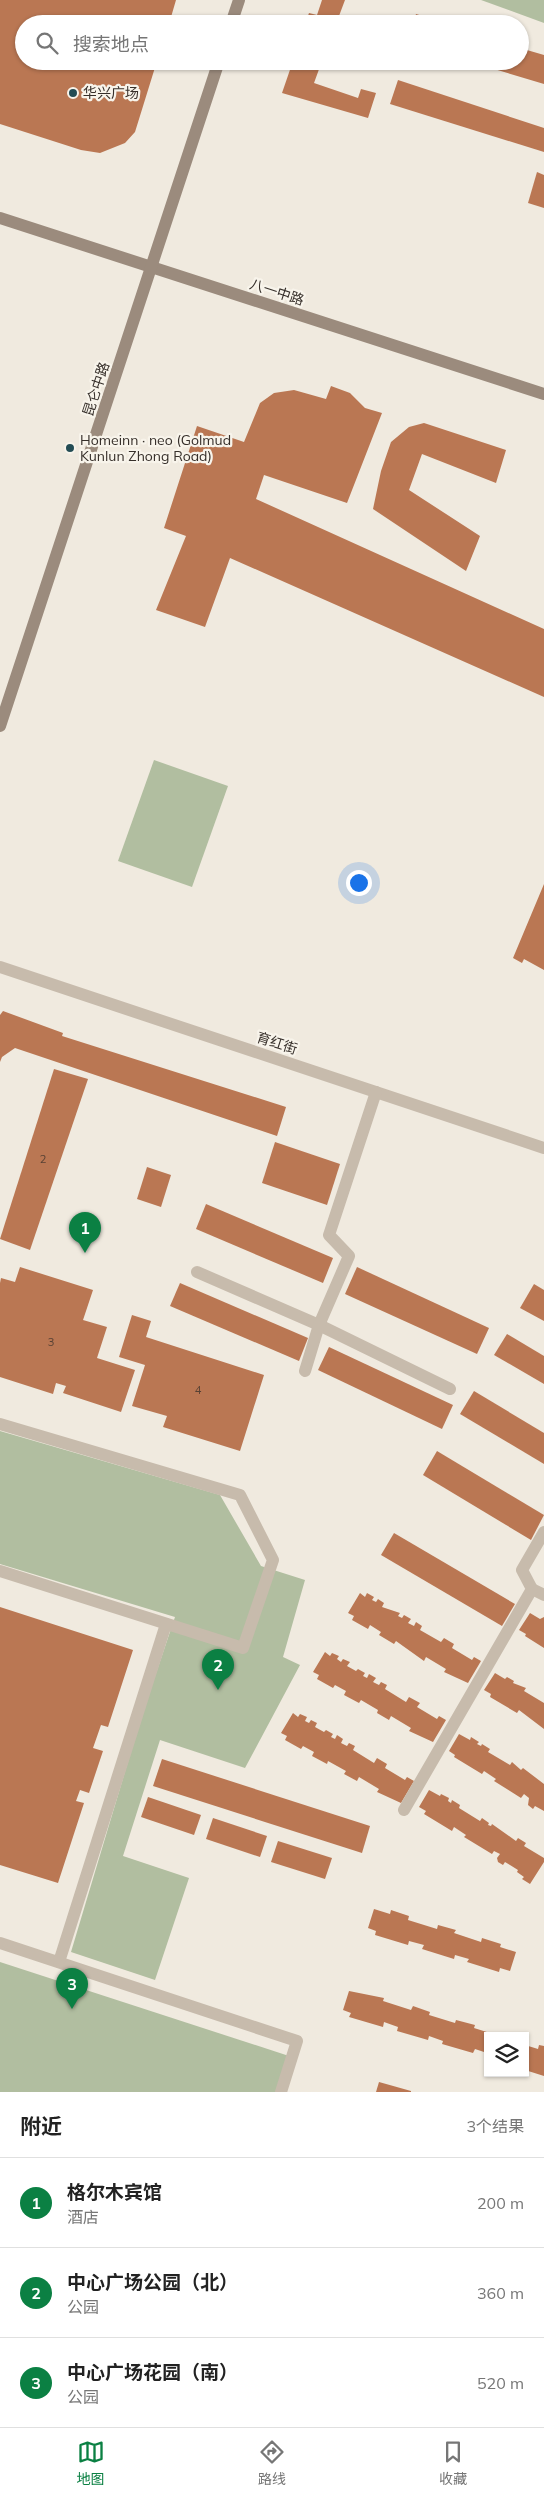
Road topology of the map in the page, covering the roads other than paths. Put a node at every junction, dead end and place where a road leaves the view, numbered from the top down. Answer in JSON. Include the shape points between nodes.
{"nodes":[{"id":1,"x":239,"y":0,"type":"edge"},
{"id":2,"x":235,"y":15,"type":"edge"},
{"id":3,"x":216,"y":70,"type":"edge"},
{"id":4,"x":0,"y":218,"type":"edge"},
{"id":5,"x":151,"y":268,"type":"junction"},
{"id":6,"x":544,"y":394,"type":"edge"},
{"id":7,"x":0,"y":726,"type":"edge"},
{"id":8,"x":0,"y":967,"type":"edge"},
{"id":9,"x":376,"y":1092,"type":"junction"},
{"id":10,"x":544,"y":1148,"type":"edge"},
{"id":11,"x":197,"y":1272,"type":"dead end"},
{"id":12,"x":319,"y":1325,"type":"junction"},
{"id":13,"x":306,"y":1371,"type":"dead end"},
{"id":14,"x":450,"y":1389,"type":"dead end"},
{"id":15,"x":0,"y":1424,"type":"edge"},
{"id":16,"x":544,"y":1532,"type":"edge"},
{"id":17,"x":0,"y":1571,"type":"edge"},
{"id":18,"x":532,"y":1589,"type":"junction"},
{"id":19,"x":544,"y":1595,"type":"edge"},
{"id":20,"x":166,"y":1624,"type":"junction"},
{"id":21,"x":404,"y":1810,"type":"dead end"},
{"id":22,"x":0,"y":1943,"type":"edge"},
{"id":23,"x":59,"y":1962,"type":"junction"},
{"id":24,"x":281,"y":2092,"type":"edge"}],
"edges":[{"from":1,"to":2,"type":"main road"},
{"from":3,"to":5,"type":"main road","name":"昆仑中路"},
{"from":4,"to":5,"type":"main road","name":"八一中路"},
{"from":5,"to":6,"type":"main road","name":"八一中路"},
{"from":5,"to":7,"type":"main road","name":"昆仑中路"},
{"from":8,"to":9,"type":"street","name":"育红街"},
{"from":9,"to":10,"type":"street","name":"育红街"},
{"from":9,"to":12,"type":"street","via":[[329,1235],[349,1256]]},
{"from":11,"to":12,"type":"street"},
{"from":12,"to":13,"type":"street"},
{"from":12,"to":14,"type":"street"},
{"from":15,"to":20,"type":"street","via":[[240,1495],[274,1560],[242,1648]]},
{"from":16,"to":18,"type":"street","via":[[522,1570]]},
{"from":17,"to":20,"type":"street"},
{"from":18,"to":19,"type":"street"},
{"from":18,"to":21,"type":"street"},
{"from":20,"to":23,"type":"street"},
{"from":22,"to":23,"type":"street"},
{"from":23,"to":24,"type":"street","via":[[297,2040]]}]}
